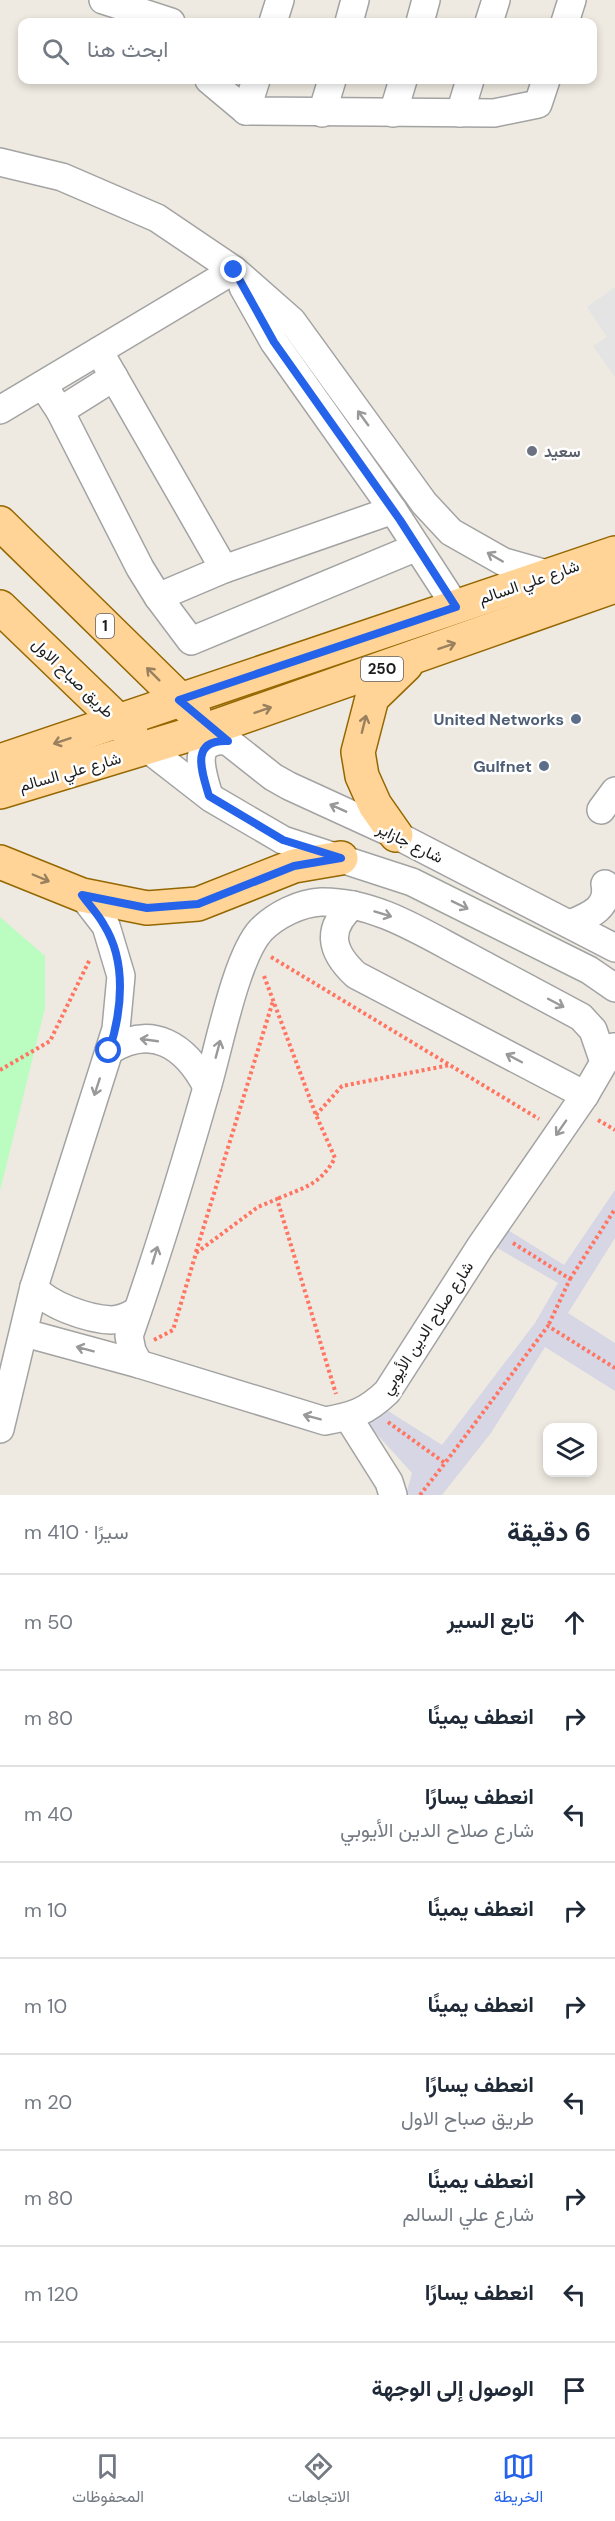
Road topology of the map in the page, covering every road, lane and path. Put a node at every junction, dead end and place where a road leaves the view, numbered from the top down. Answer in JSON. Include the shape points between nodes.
{"nodes":[{"id":1,"x":103,"y":0,"type":"edge"},
{"id":2,"x":280,"y":0,"type":"edge"},
{"id":3,"x":355,"y":0,"type":"edge"},
{"id":4,"x":426,"y":0,"type":"edge"},
{"id":5,"x":496,"y":0,"type":"edge"},
{"id":6,"x":572,"y":0,"type":"edge"},
{"id":7,"x":159,"y":18,"type":"edge"},
{"id":8,"x":274,"y":18,"type":"edge"},
{"id":9,"x":350,"y":18,"type":"edge"},
{"id":10,"x":421,"y":18,"type":"edge"},
{"id":11,"x":490,"y":18,"type":"edge"},
{"id":12,"x":566,"y":18,"type":"edge"},
{"id":13,"x":215,"y":84,"type":"edge"},
{"id":14,"x":255,"y":84,"type":"edge"},
{"id":15,"x":331,"y":84,"type":"edge"},
{"id":16,"x":402,"y":84,"type":"edge"},
{"id":17,"x":469,"y":84,"type":"edge"},
{"id":18,"x":545,"y":84,"type":"edge"},
{"id":19,"x":246,"y":111,"type":"junction"},
{"id":20,"x":322,"y":112,"type":"junction"},
{"id":21,"x":393,"y":113,"type":"junction"},
{"id":22,"x":460,"y":113,"type":"junction"},
{"id":23,"x":0,"y":162,"type":"edge"},
{"id":24,"x":234,"y":270,"type":"junction"},
{"id":25,"x":99,"y":351,"type":"junction"},
{"id":26,"x":114,"y":377,"type":"junction"},
{"id":27,"x":43,"y":385,"type":"junction"},
{"id":28,"x":60,"y":411,"type":"junction"},
{"id":29,"x":2,"y":412,"type":"edge"},
{"id":30,"x":0,"y":508,"type":"edge"},
{"id":31,"x":393,"y":510,"type":"junction"},
{"id":32,"x":0,"y":523,"type":"edge"},
{"id":33,"x":417,"y":547,"type":"junction"},
{"id":34,"x":30,"y":551,"type":"junction"},
{"id":35,"x":615,"y":553,"type":"edge"},
{"id":36,"x":224,"y":569,"type":"junction"},
{"id":37,"x":550,"y":575,"type":"junction"},
{"id":38,"x":615,"y":586,"type":"edge"},
{"id":39,"x":159,"y":597,"type":"junction"},
{"id":40,"x":0,"y":607,"type":"edge"},
{"id":41,"x":456,"y":607,"type":"junction"},
{"id":42,"x":415,"y":657,"type":"junction"},
{"id":43,"x":179,"y":700,"type":"junction"},
{"id":44,"x":117,"y":722,"type":"junction"},
{"id":45,"x":219,"y":734,"type":"junction"},
{"id":46,"x":148,"y":748,"type":"junction"},
{"id":47,"x":0,"y":761,"type":"edge"},
{"id":48,"x":0,"y":792,"type":"edge"},
{"id":49,"x":209,"y":796,"type":"junction"},
{"id":50,"x":396,"y":835,"type":"junction"},
{"id":51,"x":341,"y":858,"type":"junction"},
{"id":52,"x":0,"y":862,"type":"edge"},
{"id":53,"x":605,"y":884,"type":"dead end"},
{"id":54,"x":82,"y":895,"type":"junction"},
{"id":55,"x":353,"y":905,"type":"junction"},
{"id":56,"x":570,"y":924,"type":"junction"},
{"id":57,"x":105,"y":926,"type":"junction"},
{"id":58,"x":253,"y":945,"type":"junction"},
{"id":59,"x":615,"y":948,"type":"edge"},
{"id":60,"x":615,"y":988,"type":"edge"},
{"id":61,"x":273,"y":1000,"type":"junction"},
{"id":62,"x":109,"y":1051,"type":"junction"},
{"id":63,"x":609,"y":1053,"type":"edge"},
{"id":64,"x":451,"y":1065,"type":"junction"},
{"id":65,"x":0,"y":1070,"type":"edge"},
{"id":66,"x":207,"y":1087,"type":"junction"},
{"id":67,"x":585,"y":1095,"type":"junction"},
{"id":68,"x":316,"y":1115,"type":"junction"},
{"id":69,"x":559,"y":1131,"type":"junction"},
{"id":70,"x":277,"y":1199,"type":"junction"},
{"id":71,"x":615,"y":1209,"type":"edge"},
{"id":72,"x":492,"y":1229,"type":"junction"},
{"id":73,"x":196,"y":1252,"type":"junction"},
{"id":74,"x":570,"y":1279,"type":"junction"},
{"id":75,"x":34,"y":1287,"type":"junction"},
{"id":76,"x":137,"y":1311,"type":"junction"},
{"id":77,"x":548,"y":1326,"type":"junction"},
{"id":78,"x":25,"y":1333,"type":"junction"},
{"id":79,"x":136,"y":1357,"type":"junction"},
{"id":80,"x":615,"y":1368,"type":"edge"},
{"id":81,"x":353,"y":1414,"type":"junction"},
{"id":82,"x":0,"y":1429,"type":"edge"},
{"id":83,"x":445,"y":1463,"type":"junction"},
{"id":84,"x":393,"y":1495,"type":"edge"},
{"id":85,"x":420,"y":1495,"type":"edge"}],
"edges":[{"from":1,"to":7,"type":"street"},
{"from":2,"to":8,"type":"street"},
{"from":3,"to":9,"type":"street"},
{"from":4,"to":10,"type":"street"},
{"from":5,"to":11,"type":"street"},
{"from":6,"to":12,"type":"street"},
{"from":13,"to":19,"type":"street"},
{"from":14,"to":19,"type":"street"},
{"from":15,"to":20,"type":"street"},
{"from":16,"to":21,"type":"street"},
{"from":17,"to":22,"type":"street"},
{"from":18,"to":22,"type":"street","via":[[538,104],[494,113]]},
{"from":19,"to":20,"type":"street"},
{"from":20,"to":21,"type":"street"},
{"from":21,"to":22,"type":"street"},
{"from":23,"to":24,"type":"street","via":[[62,177],[157,218]]},
{"from":24,"to":25,"type":"street"},
{"from":24,"to":31,"type":"street","via":[[274,342]]},
{"from":37,"to":24,"type":"street","one_way":true,"via":[[504,562],[452,532],[424,503],[292,321]]},
{"from":25,"to":26,"type":"street"},
{"from":25,"to":27,"type":"street"},
{"from":26,"to":28,"type":"street"},
{"from":26,"to":36,"type":"street"},
{"from":27,"to":28,"type":"street"},
{"from":27,"to":29,"type":"street"},
{"from":28,"to":39,"type":"street","via":[[140,568]]},
{"from":30,"to":34,"type":"street"},
{"from":31,"to":33,"type":"street"},
{"from":31,"to":36,"type":"street"},
{"from":32,"to":34,"type":"main road","number":"1"},
{"from":33,"to":39,"type":"street","via":[[191,641]]},
{"from":33,"to":41,"type":"street"},
{"from":43,"to":34,"type":"main road","number":"1","one_way":true},
{"from":35,"to":37,"type":"main road","name":"شارع علي السالم","number":"250"},
{"from":36,"to":39,"type":"street"},
{"from":37,"to":41,"type":"main road","name":"شارع علي السالم","number":"250"},
{"from":42,"to":38,"type":"main road","name":"شارع علي السالم","number":"250","one_way":true},
{"from":40,"to":44,"type":"main road","name":"طريق صباح الاول"},
{"from":41,"to":43,"type":"main road","name":"شارع علي السالم","number":"250"},
{"from":45,"to":42,"type":"main road","name":"شارع علي السالم","number":"250","one_way":true},
{"from":50,"to":42,"type":"main road","one_way":true,"via":[[375,805],[362,776],[358,752],[372,698]]},
{"from":43,"to":44,"type":"main road","name":"شارع علي السالم","number":"250"},
{"from":43,"to":45,"type":"main road","number":"1"},
{"from":44,"to":46,"type":"main road","name":"طريق صباح الاول"},
{"from":44,"to":47,"type":"main road","name":"شارع علي السالم","number":"250","one_way":true},
{"from":45,"to":46,"type":"main road","name":"شارع علي السالم","number":"250"},
{"from":45,"to":49,"type":"street","via":[[201,755],[201,771]]},
{"from":50,"to":45,"type":"street","name":"شارع جازاير","one_way":true,"via":[[289,786]]},
{"from":46,"to":48,"type":"main road","name":"شارع علي السالم","number":"250"},
{"from":46,"to":49,"type":"street"},
{"from":49,"to":51,"type":"street","via":[[283,840]]},
{"from":50,"to":56,"type":"street","name":"شارع جازاير"},
{"from":51,"to":54,"type":"main road","via":[[294,866],[198,904],[147,908]]},
{"from":51,"to":60,"type":"street","one_way":true,"via":[[412,882],[589,970]]},
{"from":52,"to":54,"type":"main road","one_way":true},
{"from":53,"to":56,"type":"street","via":[[607,895],[602,906]]},
{"from":54,"to":57,"type":"street"},
{"from":55,"to":58,"type":"street","via":[[320,902],[295,907],[260,931]]},
{"from":55,"to":63,"type":"street","one_way":true,"via":[[395,918],[581,1017]]},
{"from":67,"to":55,"type":"street","one_way":true,"via":[[356,975],[341,961],[334,944],[336,927]]},
{"from":56,"to":59,"type":"street","name":"شارع جازاير"},
{"from":57,"to":62,"type":"street","via":[[122,976],[116,1029]]},
{"from":57,"to":65,"type":"path","via":[[50,1041]]},
{"from":58,"to":61,"type":"path"},
{"from":58,"to":64,"type":"path"},
{"from":66,"to":58,"type":"street","one_way":true,"via":[[241,967]]},
{"from":61,"to":68,"type":"path"},
{"from":61,"to":73,"type":"path"},
{"from":66,"to":62,"type":"street","one_way":true,"via":[[198,1068],[180,1051],[159,1041],[125,1040]]},
{"from":62,"to":75,"type":"street","one_way":true},
{"from":63,"to":67,"type":"street","name":"شارع صلاح الدين الأيوبي"},
{"from":64,"to":68,"type":"path","via":[[342,1086]]},
{"from":64,"to":69,"type":"path"},
{"from":76,"to":66,"type":"street","one_way":true},
{"from":67,"to":69,"type":"street","name":"شارع صلاح الدين الأيوبي","one_way":true},
{"from":68,"to":70,"type":"path","via":[[335,1158],[316,1183]]},
{"from":69,"to":72,"type":"street","name":"شارع صلاح الدين الأيوبي"},
{"from":70,"to":73,"type":"path","via":[[258,1207]]},
{"from":70,"to":81,"type":"path"},
{"from":71,"to":74,"type":"path"},
{"from":72,"to":74,"type":"path"},
{"from":72,"to":81,"type":"street","name":"شارع صلاح الدين الأيوبي","via":[[387,1392]]},
{"from":73,"to":79,"type":"path","via":[[173,1330]]},
{"from":74,"to":77,"type":"path"},
{"from":75,"to":76,"type":"street","via":[[53,1305],[110,1320]]},
{"from":75,"to":78,"type":"street"},
{"from":76,"to":79,"type":"street","via":[[129,1336]]},
{"from":77,"to":80,"type":"path"},
{"from":77,"to":83,"type":"path"},
{"from":79,"to":78,"type":"street","one_way":true},
{"from":78,"to":82,"type":"street"},
{"from":81,"to":79,"type":"street","one_way":true,"via":[[325,1421]]},
{"from":81,"to":83,"type":"path"},
{"from":81,"to":84,"type":"street"},
{"from":83,"to":85,"type":"path"}]}
